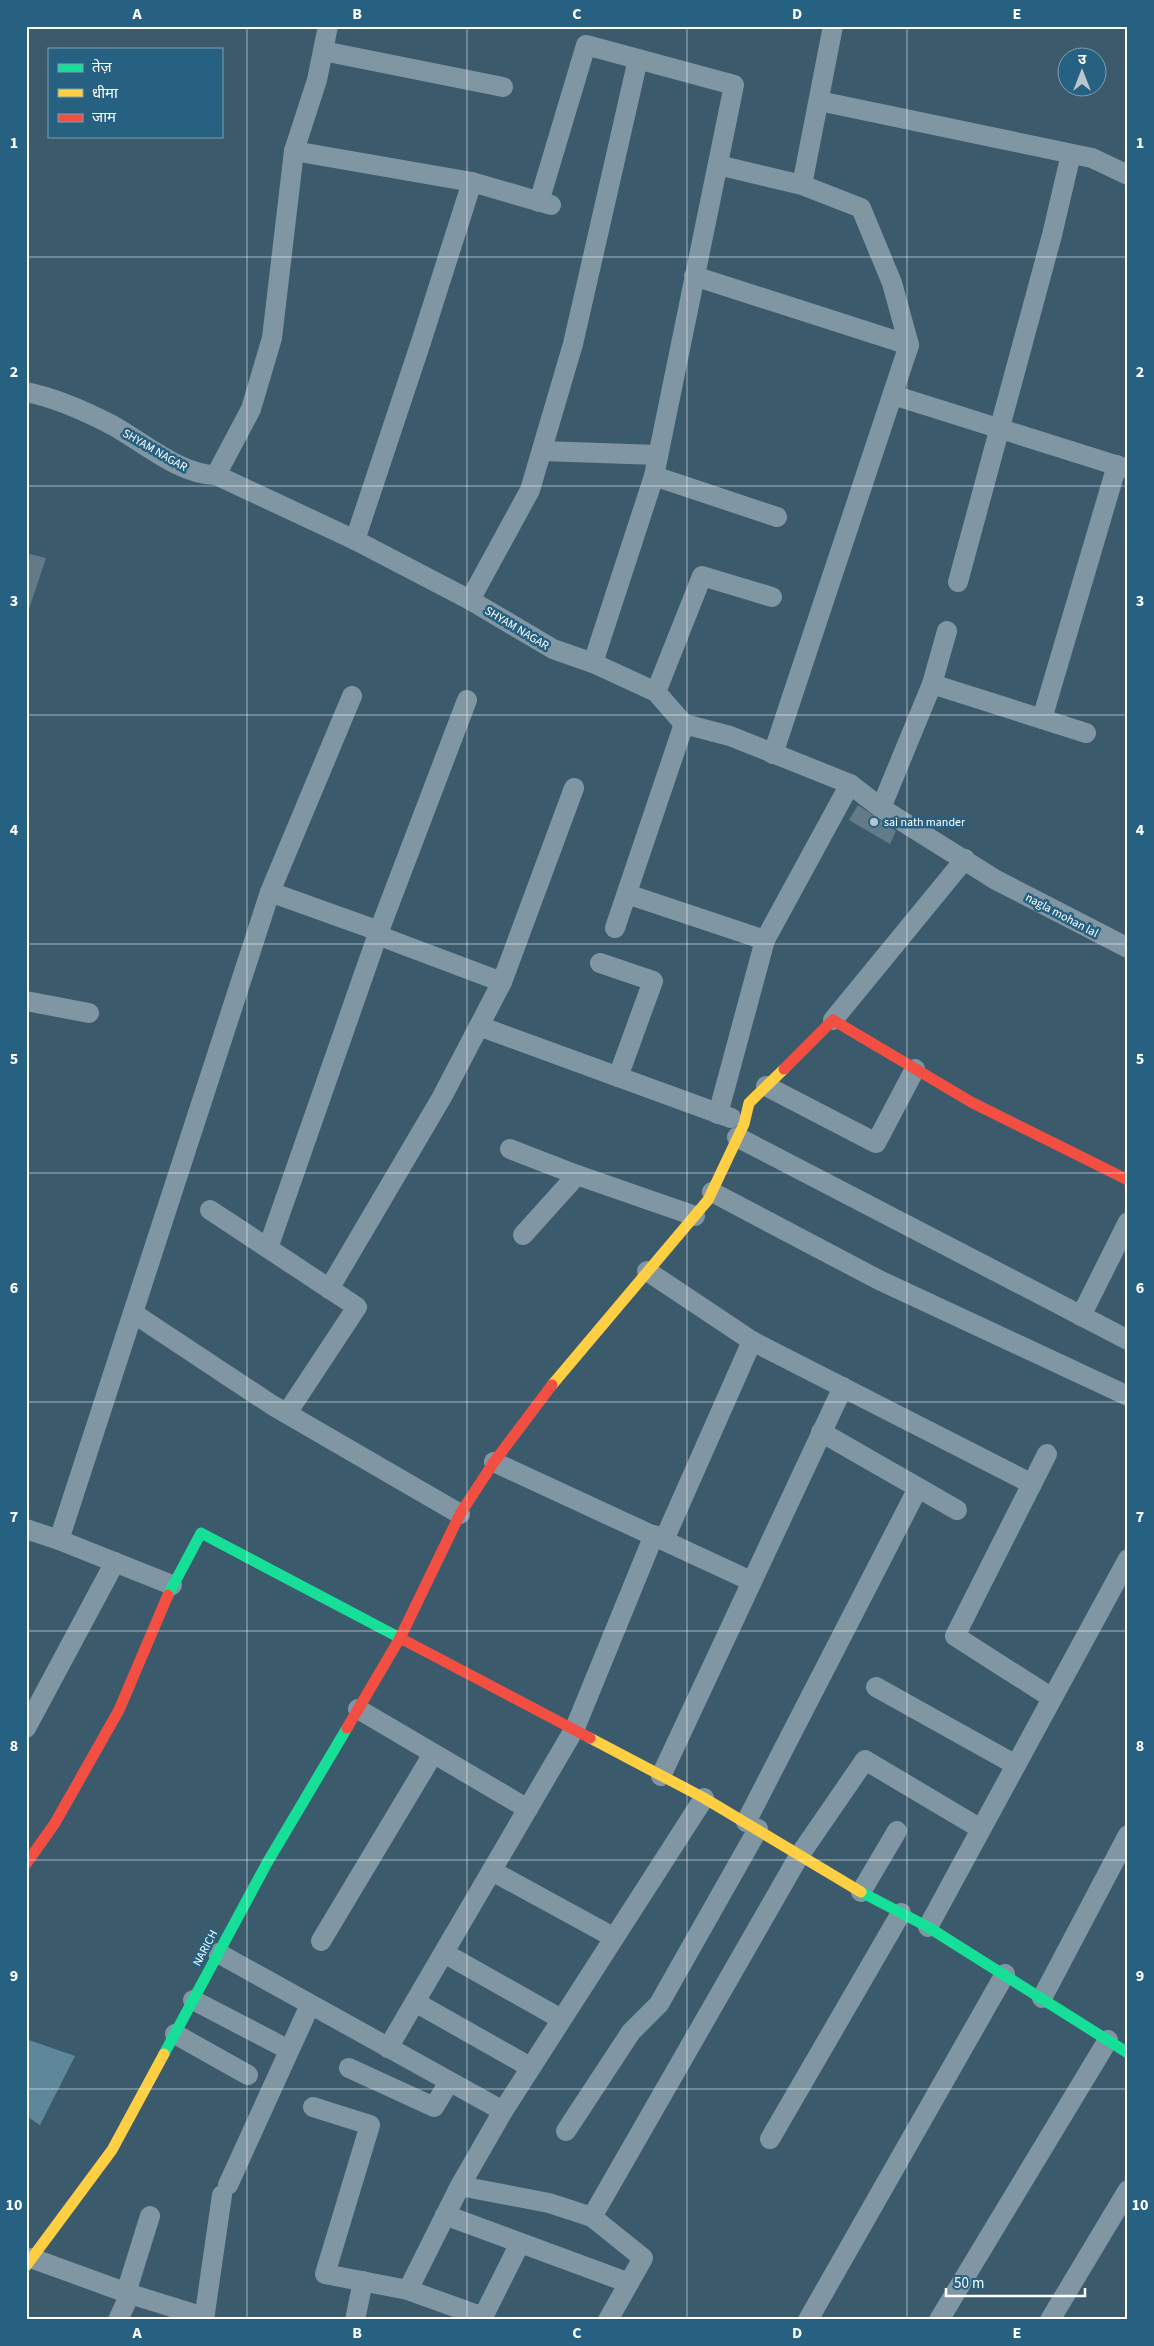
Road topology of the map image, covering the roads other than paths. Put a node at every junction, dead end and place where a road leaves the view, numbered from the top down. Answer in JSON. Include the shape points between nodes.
{"nodes":[{"id":1,"x":328,"y":26,"type":"edge"},
{"id":2,"x":833,"y":26,"type":"edge"},
{"id":3,"x":323,"y":51,"type":"junction"},
{"id":4,"x":638,"y":59,"type":"junction"},
{"id":5,"x":503,"y":87,"type":"dead end"},
{"id":6,"x":818,"y":101,"type":"junction"},
{"id":7,"x":294,"y":151,"type":"junction"},
{"id":8,"x":1071,"y":154,"type":"junction"},
{"id":9,"x":718,"y":166,"type":"junction"},
{"id":10,"x":1128,"y":175,"type":"edge"},
{"id":11,"x":472,"y":182,"type":"junction"},
{"id":12,"x":802,"y":185,"type":"junction"},
{"id":13,"x":694,"y":276,"type":"junction"},
{"id":14,"x":909,"y":344,"type":"junction"},
{"id":15,"x":26,"y":392,"type":"edge"},
{"id":16,"x":893,"y":395,"type":"junction"},
{"id":17,"x":998,"y":428,"type":"junction"},
{"id":18,"x":542,"y":451,"type":"junction"},
{"id":19,"x":658,"y":455,"type":"junction"},
{"id":20,"x":1124,"y":464,"type":"edge"},
{"id":21,"x":216,"y":475,"type":"junction"},
{"id":22,"x":654,"y":476,"type":"junction"},
{"id":23,"x":777,"y":517,"type":"dead end"},
{"id":24,"x":355,"y":540,"type":"junction"},
{"id":25,"x":958,"y":582,"type":"dead end"},
{"id":26,"x":772,"y":597,"type":"dead end"},
{"id":27,"x":470,"y":600,"type":"junction"},
{"id":28,"x":947,"y":631,"type":"dead end"},
{"id":29,"x":594,"y":664,"type":"junction"},
{"id":30,"x":932,"y":684,"type":"junction"},
{"id":31,"x":656,"y":692,"type":"junction"},
{"id":32,"x":352,"y":696,"type":"dead end"},
{"id":33,"x":467,"y":700,"type":"dead end"},
{"id":34,"x":1042,"y":719,"type":"junction"},
{"id":35,"x":684,"y":724,"type":"junction"},
{"id":36,"x":1086,"y":733,"type":"dead end"},
{"id":37,"x":773,"y":754,"type":"junction"},
{"id":38,"x":850,"y":784,"type":"junction"},
{"id":39,"x":574,"y":788,"type":"dead end"},
{"id":40,"x":881,"y":808,"type":"junction"},
{"id":41,"x":966,"y":859,"type":"junction"},
{"id":42,"x":270,"y":892,"type":"junction"},
{"id":43,"x":627,"y":894,"type":"junction"},
{"id":44,"x":615,"y":928,"type":"dead end"},
{"id":45,"x":378,"y":933,"type":"junction"},
{"id":46,"x":765,"y":940,"type":"junction"},
{"id":47,"x":1128,"y":948,"type":"edge"},
{"id":48,"x":600,"y":963,"type":"dead end"},
{"id":49,"x":502,"y":982,"type":"junction"},
{"id":50,"x":26,"y":1000,"type":"edge"},
{"id":51,"x":88,"y":1013,"type":"dead end"},
{"id":52,"x":833,"y":1020,"type":"junction"},
{"id":53,"x":479,"y":1026,"type":"junction"},
{"id":54,"x":915,"y":1069,"type":"junction"},
{"id":55,"x":618,"y":1077,"type":"junction"},
{"id":56,"x":766,"y":1086,"type":"junction"},
{"id":57,"x":718,"y":1114,"type":"junction"},
{"id":58,"x":741,"y":1130,"type":"junction"},
{"id":59,"x":510,"y":1149,"type":"dead end"},
{"id":60,"x":577,"y":1175,"type":"junction"},
{"id":61,"x":1128,"y":1180,"type":"edge"},
{"id":62,"x":712,"y":1192,"type":"junction"},
{"id":63,"x":210,"y":1210,"type":"dead end"},
{"id":64,"x":695,"y":1216,"type":"junction"},
{"id":65,"x":1128,"y":1222,"type":"edge"},
{"id":66,"x":523,"y":1235,"type":"dead end"},
{"id":67,"x":268,"y":1248,"type":"junction"},
{"id":68,"x":647,"y":1272,"type":"junction"},
{"id":69,"x":329,"y":1289,"type":"junction"},
{"id":70,"x":134,"y":1313,"type":"junction"},
{"id":71,"x":1081,"y":1316,"type":"junction"},
{"id":72,"x":1128,"y":1340,"type":"edge"},
{"id":73,"x":752,"y":1341,"type":"junction"},
{"id":74,"x":843,"y":1387,"type":"junction"},
{"id":75,"x":1128,"y":1396,"type":"edge"},
{"id":76,"x":287,"y":1414,"type":"junction"},
{"id":77,"x":821,"y":1432,"type":"junction"},
{"id":78,"x":1047,"y":1454,"type":"dead end"},
{"id":79,"x":494,"y":1462,"type":"junction"},
{"id":80,"x":1032,"y":1484,"type":"junction"},
{"id":81,"x":918,"y":1488,"type":"junction"},
{"id":82,"x":957,"y":1510,"type":"dead end"},
{"id":83,"x":460,"y":1514,"type":"junction"},
{"id":84,"x":28,"y":1534,"type":"edge"},
{"id":85,"x":659,"y":1538,"type":"junction"},
{"id":86,"x":59,"y":1540,"type":"junction"},
{"id":87,"x":1128,"y":1559,"type":"edge"},
{"id":88,"x":115,"y":1562,"type":"junction"},
{"id":89,"x":751,"y":1582,"type":"junction"},
{"id":90,"x":172,"y":1585,"type":"junction"},
{"id":91,"x":400,"y":1638,"type":"junction"},
{"id":92,"x":876,"y":1687,"type":"dead end"},
{"id":93,"x":1052,"y":1698,"type":"junction"},
{"id":94,"x":358,"y":1709,"type":"junction"},
{"id":95,"x":26,"y":1728,"type":"edge"},
{"id":96,"x":575,"y":1728,"type":"junction"},
{"id":97,"x":433,"y":1754,"type":"junction"},
{"id":98,"x":1016,"y":1764,"type":"junction"},
{"id":99,"x":661,"y":1776,"type":"junction"},
{"id":100,"x":704,"y":1798,"type":"junction"},
{"id":101,"x":528,"y":1809,"type":"junction"},
{"id":102,"x":752,"y":1826,"type":"junction"},
{"id":103,"x":981,"y":1829,"type":"junction"},
{"id":104,"x":897,"y":1831,"type":"dead end"},
{"id":105,"x":1128,"y":1835,"type":"edge"},
{"id":106,"x":799,"y":1856,"type":"junction"},
{"id":107,"x":26,"y":1864,"type":"edge"},
{"id":108,"x":492,"y":1871,"type":"junction"},
{"id":109,"x":861,"y":1892,"type":"junction"},
{"id":110,"x":901,"y":1913,"type":"junction"},
{"id":111,"x":928,"y":1927,"type":"junction"},
{"id":112,"x":613,"y":1937,"type":"junction"},
{"id":113,"x":321,"y":1942,"type":"dead end"},
{"id":114,"x":444,"y":1952,"type":"junction"},
{"id":115,"x":218,"y":1954,"type":"junction"},
{"id":116,"x":1005,"y":1974,"type":"junction"},
{"id":117,"x":1042,"y":1998,"type":"junction"},
{"id":118,"x":193,"y":2000,"type":"junction"},
{"id":119,"x":415,"y":2002,"type":"junction"},
{"id":120,"x":310,"y":2005,"type":"junction"},
{"id":121,"x":561,"y":2019,"type":"junction"},
{"id":122,"x":175,"y":2034,"type":"junction"},
{"id":123,"x":1108,"y":2040,"type":"junction"},
{"id":124,"x":388,"y":2048,"type":"junction"},
{"id":125,"x":289,"y":2050,"type":"junction"},
{"id":126,"x":1128,"y":2053,"type":"edge"},
{"id":127,"x":530,"y":2067,"type":"junction"},
{"id":128,"x":349,"y":2068,"type":"dead end"},
{"id":129,"x":248,"y":2075,"type":"dead end"},
{"id":130,"x":449,"y":2082,"type":"junction"},
{"id":131,"x":313,"y":2107,"type":"dead end"},
{"id":132,"x":503,"y":2111,"type":"junction"},
{"id":133,"x":566,"y":2131,"type":"dead end"},
{"id":134,"x":770,"y":2139,"type":"dead end"},
{"id":135,"x":460,"y":2186,"type":"junction"},
{"id":136,"x":1128,"y":2190,"type":"edge"},
{"id":137,"x":445,"y":2215,"type":"junction"},
{"id":138,"x":150,"y":2216,"type":"dead end"},
{"id":139,"x":592,"y":2218,"type":"junction"},
{"id":140,"x":520,"y":2243,"type":"junction"},
{"id":141,"x":29,"y":2262,"type":"edge"},
{"id":142,"x":363,"y":2281,"type":"junction"},
{"id":143,"x":629,"y":2283,"type":"junction"},
{"id":144,"x":408,"y":2290,"type":"junction"},
{"id":145,"x":128,"y":2293,"type":"junction"},
{"id":146,"x":204,"y":2318,"type":"edge"},
{"id":147,"x":483,"y":2318,"type":"edge"},
{"id":148,"x":118,"y":2320,"type":"edge"},
{"id":149,"x":355,"y":2320,"type":"edge"},
{"id":150,"x":608,"y":2320,"type":"edge"},
{"id":151,"x":808,"y":2320,"type":"edge"},
{"id":152,"x":939,"y":2320,"type":"edge"},
{"id":153,"x":1050,"y":2320,"type":"edge"}],
"edges":[{"from":1,"to":3,"type":"street"},
{"from":2,"to":6,"type":"street"},
{"from":3,"to":5,"type":"street"},
{"from":3,"to":7,"type":"street"},
{"from":4,"to":9,"type":"street","via":[[734,85]]},
{"from":4,"to":11,"type":"street","via":[[586,45],[545,204]]},
{"from":4,"to":18,"type":"street","via":[[573,344]]},
{"from":6,"to":8,"type":"street"},
{"from":6,"to":12,"type":"street"},
{"from":7,"to":11,"type":"street"},
{"from":7,"to":21,"type":"street","via":[[272,338],[250,409]]},
{"from":8,"to":10,"type":"street","via":[[1092,158]]},
{"from":8,"to":17,"type":"street"},
{"from":9,"to":12,"type":"street"},
{"from":9,"to":13,"type":"street"},
{"from":11,"to":24,"type":"street"},
{"from":12,"to":14,"type":"street","via":[[861,208],[892,283]]},
{"from":13,"to":14,"type":"street"},
{"from":13,"to":19,"type":"street"},
{"from":14,"to":16,"type":"street"},
{"from":15,"to":21,"type":"street","name":"SHYAM NAGAR","via":[[53,397],[112,425],[188,470]]},
{"from":16,"to":17,"type":"street"},
{"from":16,"to":37,"type":"street"},
{"from":17,"to":20,"type":"street"},
{"from":17,"to":25,"type":"street"},
{"from":18,"to":19,"type":"street"},
{"from":18,"to":27,"type":"street","via":[[530,490]]},
{"from":19,"to":22,"type":"street"},
{"from":20,"to":34,"type":"street"},
{"from":21,"to":24,"type":"street","name":"SHYAM NAGAR"},
{"from":22,"to":23,"type":"street"},
{"from":22,"to":29,"type":"street"},
{"from":24,"to":27,"type":"street","name":"SHYAM NAGAR"},
{"from":26,"to":31,"type":"street","via":[[702,576]]},
{"from":27,"to":29,"type":"street","name":"SHYAM NAGAR","via":[[554,649]]},
{"from":28,"to":30,"type":"street"},
{"from":29,"to":31,"type":"street","name":"SHYAM NAGAR"},
{"from":30,"to":34,"type":"street"},
{"from":30,"to":40,"type":"street"},
{"from":31,"to":35,"type":"street","name":"SHYAM NAGAR"},
{"from":32,"to":42,"type":"street"},
{"from":33,"to":45,"type":"street"},
{"from":34,"to":36,"type":"street"},
{"from":35,"to":37,"type":"street","via":[[730,736]]},
{"from":35,"to":43,"type":"street"},
{"from":37,"to":38,"type":"street"},
{"from":38,"to":40,"type":"street"},
{"from":38,"to":46,"type":"street"},
{"from":39,"to":49,"type":"street"},
{"from":40,"to":41,"type":"street"},
{"from":41,"to":47,"type":"street","name":"nagla mohan lal","via":[[996,880]]},
{"from":41,"to":52,"type":"street"},
{"from":42,"to":45,"type":"street"},
{"from":42,"to":70,"type":"street"},
{"from":43,"to":44,"type":"street"},
{"from":43,"to":46,"type":"street"},
{"from":45,"to":49,"type":"street"},
{"from":45,"to":67,"type":"street"},
{"from":46,"to":57,"type":"street"},
{"from":48,"to":55,"type":"street","via":[[653,980]]},
{"from":49,"to":53,"type":"street"},
{"from":50,"to":51,"type":"street"},
{"from":52,"to":54,"type":"street"},
{"from":52,"to":56,"type":"street","name":"NARICH"},
{"from":53,"to":55,"type":"street"},
{"from":53,"to":69,"type":"street","via":[[442,1097]]},
{"from":54,"to":56,"type":"street","via":[[876,1143]]},
{"from":54,"to":61,"type":"street","via":[[971,1102]]},
{"from":55,"to":57,"type":"street"},
{"from":56,"to":58,"type":"street","name":"NARICH","via":[[749,1103]]},
{"from":57,"to":58,"type":"street"},
{"from":58,"to":62,"type":"street","name":"NARICH"},
{"from":58,"to":71,"type":"street"},
{"from":59,"to":60,"type":"street"},
{"from":60,"to":64,"type":"street"},
{"from":60,"to":66,"type":"street"},
{"from":62,"to":64,"type":"street","name":"NARICH"},
{"from":62,"to":75,"type":"street","via":[[879,1280]]},
{"from":63,"to":67,"type":"street"},
{"from":64,"to":68,"type":"street","name":"NARICH"},
{"from":65,"to":71,"type":"street"},
{"from":67,"to":69,"type":"street"},
{"from":68,"to":73,"type":"street"},
{"from":68,"to":79,"type":"street","name":"NARICH","via":[[570,1362]]},
{"from":69,"to":76,"type":"street","via":[[357,1307]]},
{"from":70,"to":76,"type":"street"},
{"from":70,"to":86,"type":"street"},
{"from":71,"to":72,"type":"street"},
{"from":73,"to":74,"type":"street"},
{"from":73,"to":85,"type":"street"},
{"from":74,"to":77,"type":"street"},
{"from":74,"to":80,"type":"street"},
{"from":76,"to":83,"type":"street"},
{"from":77,"to":81,"type":"street"},
{"from":77,"to":89,"type":"street"},
{"from":78,"to":80,"type":"street"},
{"from":79,"to":83,"type":"street","name":"NARICH"},
{"from":79,"to":85,"type":"street"},
{"from":80,"to":93,"type":"street","via":[[954,1636]]},
{"from":81,"to":82,"type":"street"},
{"from":81,"to":102,"type":"street"},
{"from":83,"to":91,"type":"street","name":"NARICH"},
{"from":84,"to":86,"type":"street"},
{"from":85,"to":89,"type":"street"},
{"from":85,"to":96,"type":"street"},
{"from":86,"to":88,"type":"street"},
{"from":87,"to":93,"type":"street"},
{"from":88,"to":90,"type":"street"},
{"from":88,"to":95,"type":"street"},
{"from":89,"to":99,"type":"street"},
{"from":90,"to":91,"type":"street","via":[[202,1533]]},
{"from":90,"to":107,"type":"street","via":[[119,1710],[54,1823]]},
{"from":91,"to":94,"type":"street","name":"NARICH"},
{"from":91,"to":96,"type":"street"},
{"from":92,"to":98,"type":"street"},
{"from":93,"to":98,"type":"street"},
{"from":94,"to":97,"type":"street"},
{"from":94,"to":115,"type":"street","name":"NARICH","via":[[267,1863]]},
{"from":96,"to":99,"type":"street"},
{"from":96,"to":101,"type":"street"},
{"from":97,"to":101,"type":"street"},
{"from":97,"to":113,"type":"street"},
{"from":98,"to":103,"type":"street"},
{"from":99,"to":100,"type":"street"},
{"from":100,"to":102,"type":"street"},
{"from":100,"to":112,"type":"street"},
{"from":101,"to":108,"type":"street"},
{"from":102,"to":106,"type":"street"},
{"from":102,"to":133,"type":"street","via":[[659,2004],[631,2032]]},
{"from":103,"to":106,"type":"street","via":[[865,1760]]},
{"from":103,"to":111,"type":"street"},
{"from":104,"to":109,"type":"street"},
{"from":105,"to":117,"type":"street"},
{"from":106,"to":109,"type":"street"},
{"from":106,"to":139,"type":"street"},
{"from":108,"to":112,"type":"street"},
{"from":108,"to":114,"type":"street"},
{"from":109,"to":110,"type":"street"},
{"from":110,"to":111,"type":"street"},
{"from":110,"to":134,"type":"street"},
{"from":111,"to":116,"type":"street"},
{"from":112,"to":121,"type":"street"},
{"from":114,"to":119,"type":"street"},
{"from":114,"to":121,"type":"street"},
{"from":115,"to":118,"type":"street","name":"NARICH"},
{"from":115,"to":120,"type":"street"},
{"from":116,"to":117,"type":"street"},
{"from":116,"to":151,"type":"street"},
{"from":117,"to":123,"type":"street"},
{"from":118,"to":122,"type":"street","name":"NARICH"},
{"from":118,"to":125,"type":"street"},
{"from":119,"to":124,"type":"street"},
{"from":119,"to":127,"type":"street"},
{"from":120,"to":124,"type":"street"},
{"from":120,"to":125,"type":"street"},
{"from":121,"to":127,"type":"street"},
{"from":122,"to":129,"type":"street"},
{"from":122,"to":141,"type":"street","name":"NARICH","via":[[112,2150]]},
{"from":123,"to":126,"type":"street"},
{"from":123,"to":152,"type":"street"},
{"from":124,"to":130,"type":"street"},
{"from":125,"to":146,"type":"street","via":[[225,2190]]},
{"from":127,"to":132,"type":"street"},
{"from":128,"to":130,"type":"street","via":[[434,2107]]},
{"from":130,"to":132,"type":"street"},
{"from":131,"to":142,"type":"street","via":[[370,2125],[324,2274]]},
{"from":132,"to":135,"type":"street"},
{"from":135,"to":137,"type":"street"},
{"from":135,"to":139,"type":"street","via":[[549,2203]]},
{"from":136,"to":153,"type":"street"},
{"from":137,"to":140,"type":"street"},
{"from":137,"to":144,"type":"street"},
{"from":138,"to":145,"type":"street"},
{"from":139,"to":143,"type":"street","via":[[643,2258]]},
{"from":140,"to":143,"type":"street"},
{"from":140,"to":147,"type":"street"},
{"from":141,"to":145,"type":"street"},
{"from":142,"to":144,"type":"street"},
{"from":142,"to":149,"type":"street"},
{"from":143,"to":150,"type":"street"},
{"from":144,"to":147,"type":"street"},
{"from":145,"to":146,"type":"street"},
{"from":145,"to":148,"type":"street"}]}
